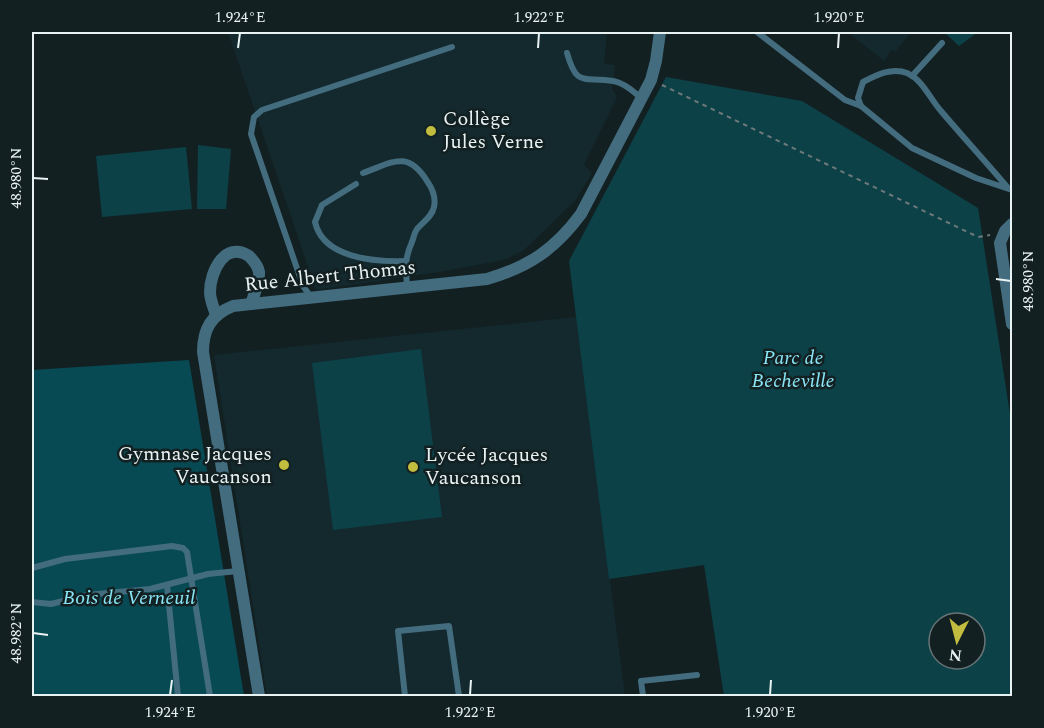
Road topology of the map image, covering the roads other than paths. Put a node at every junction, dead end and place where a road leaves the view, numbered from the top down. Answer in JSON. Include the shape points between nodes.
{"nodes":[{"id":1,"x":660,"y":32,"type":"edge"},
{"id":2,"x":757,"y":32,"type":"edge"},
{"id":3,"x":942,"y":43,"type":"dead end"},
{"id":4,"x":452,"y":47,"type":"dead end"},
{"id":5,"x":567,"y":53,"type":"dead end"},
{"id":6,"x":912,"y":76,"type":"junction"},
{"id":7,"x":641,"y":98,"type":"junction"},
{"id":8,"x":861,"y":105,"type":"junction"},
{"id":9,"x":363,"y":173,"type":"dead end"},
{"id":10,"x":356,"y":184,"type":"dead end"},
{"id":11,"x":1010,"y":189,"type":"edge"},
{"id":12,"x":1009,"y":228,"type":"edge"},
{"id":13,"x":405,"y":261,"type":"junction"},
{"id":14,"x":408,"y":288,"type":"junction"},
{"id":15,"x":311,"y":298,"type":"junction"},
{"id":16,"x":251,"y":304,"type":"junction"},
{"id":17,"x":216,"y":315,"type":"junction"},
{"id":18,"x":1012,"y":324,"type":"edge"},
{"id":19,"x":32,"y":568,"type":"edge"},
{"id":20,"x":238,"y":571,"type":"junction"},
{"id":21,"x":193,"y":578,"type":"junction"},
{"id":22,"x":167,"y":585,"type":"junction"},
{"id":23,"x":32,"y":602,"type":"edge"},
{"id":24,"x":697,"y":675,"type":"dead end"},
{"id":25,"x":178,"y":696,"type":"edge"},
{"id":26,"x":210,"y":696,"type":"edge"},
{"id":27,"x":259,"y":696,"type":"edge"},
{"id":28,"x":405,"y":696,"type":"edge"},
{"id":29,"x":459,"y":696,"type":"edge"},
{"id":30,"x":643,"y":696,"type":"edge"}],
"edges":[{"from":1,"to":7,"type":"street","name":"Rue Albert Thomas","via":[[651,80]]},
{"from":2,"to":8,"type":"lane","via":[[845,100]]},
{"from":3,"to":6,"type":"lane"},
{"from":4,"to":15,"type":"lane","via":[[262,110],[255,117],[251,134],[303,286]]},
{"from":5,"to":7,"type":"lane","via":[[575,75],[581,79],[614,81]]},
{"from":6,"to":8,"type":"lane","via":[[889,71],[863,82],[858,98]]},
{"from":6,"to":11,"type":"lane"},
{"from":7,"to":14,"type":"street","name":"Rue Albert Thomas","via":[[581,214],[554,245],[521,267],[487,279]]},
{"from":8,"to":11,"type":"lane","via":[[912,148]]},
{"from":9,"to":13,"type":"lane","via":[[408,161],[416,166],[434,194],[432,214],[415,231]]},
{"from":10,"to":13,"type":"lane","via":[[322,205],[315,222],[320,238],[341,252]]},
{"from":12,"to":18,"type":"street","via":[[1000,243]]},
{"from":13,"to":14,"type":"lane"},
{"from":14,"to":15,"type":"street","name":"Rue Albert Thomas"},
{"from":15,"to":16,"type":"street","name":"Rue Albert Thomas"},
{"from":16,"to":17,"type":"street","name":"Rue Albert Thomas","via":[[233,306]]},
{"from":16,"to":17,"type":"street","via":[[259,270],[252,259],[233,252],[223,256],[215,267],[210,292]]},
{"from":17,"to":20,"type":"street","via":[[206,330],[203,352]]},
{"from":19,"to":21,"type":"lane","via":[[65,559],[172,546],[187,552]]},
{"from":20,"to":21,"type":"lane"},
{"from":20,"to":27,"type":"street"},
{"from":21,"to":22,"type":"lane"},
{"from":21,"to":26,"type":"lane"},
{"from":22,"to":23,"type":"lane","via":[[87,595],[51,604]]},
{"from":22,"to":25,"type":"lane"},
{"from":24,"to":30,"type":"lane","via":[[641,681]]},
{"from":28,"to":29,"type":"lane","via":[[398,631],[449,626]]}]}
